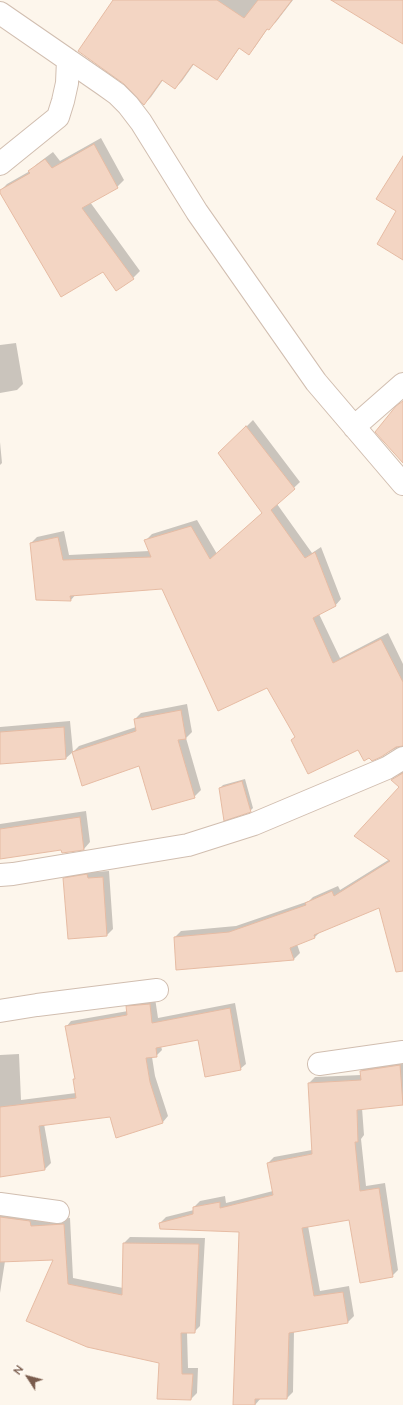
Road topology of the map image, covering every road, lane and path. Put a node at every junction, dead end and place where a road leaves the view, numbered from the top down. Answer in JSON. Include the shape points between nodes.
{"nodes":[{"id":1,"x":0,"y":13,"type":"edge"},
{"id":2,"x":68,"y":60,"type":"junction"},
{"id":3,"x":0,"y":164,"type":"edge"},
{"id":4,"x":403,"y":384,"type":"edge"},
{"id":5,"x":354,"y":427,"type":"junction"},
{"id":6,"x":403,"y":484,"type":"edge"},
{"id":7,"x":403,"y":758,"type":"edge"},
{"id":8,"x":0,"y":875,"type":"edge"},
{"id":9,"x":157,"y":990,"type":"dead end"},
{"id":10,"x":0,"y":1011,"type":"edge"},
{"id":11,"x":403,"y":1052,"type":"edge"},
{"id":12,"x":319,"y":1064,"type":"dead end"},
{"id":13,"x":0,"y":1204,"type":"edge"},
{"id":14,"x":58,"y":1212,"type":"dead end"}],
"edges":[{"from":1,"to":2,"type":"street"},
{"from":2,"to":3,"type":"street","via":[[67,83],[58,117]]},
{"from":2,"to":5,"type":"street","via":[[117,94],[128,105],[197,212],[293,350]]},
{"from":4,"to":5,"type":"street"},
{"from":5,"to":6,"type":"street"},
{"from":7,"to":8,"type":"street","via":[[387,768],[254,824],[188,845]]},
{"from":9,"to":10,"type":"street"},
{"from":11,"to":12,"type":"street"},
{"from":13,"to":14,"type":"street"}]}
